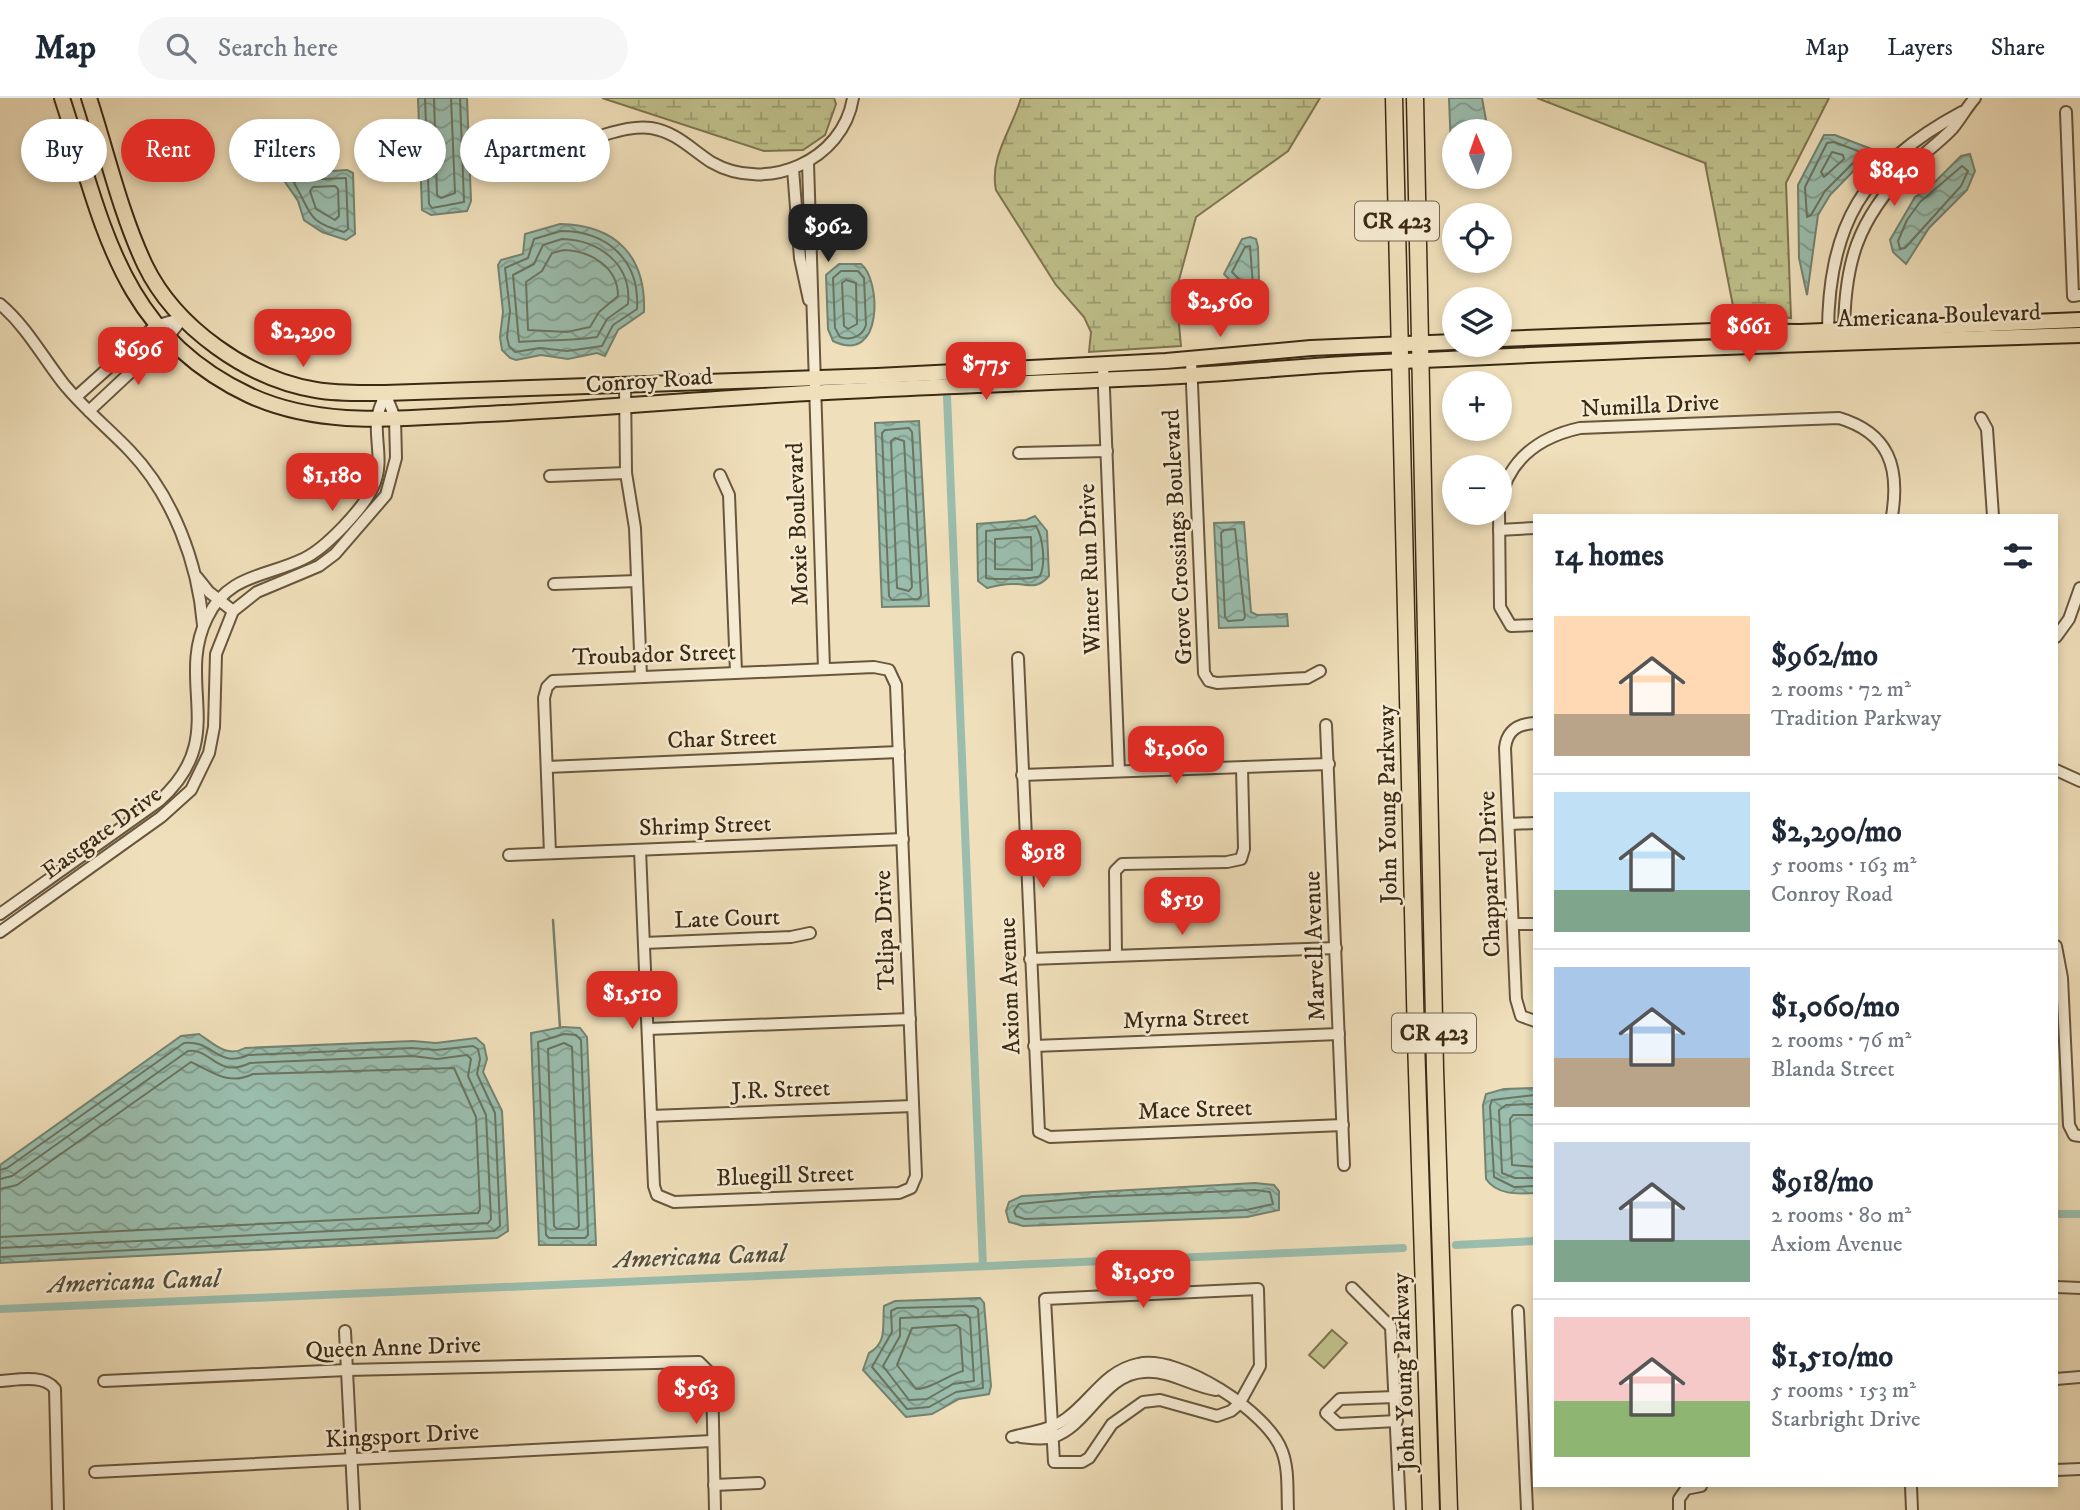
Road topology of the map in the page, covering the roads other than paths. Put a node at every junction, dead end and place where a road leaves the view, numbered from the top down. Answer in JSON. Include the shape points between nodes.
{"nodes":[{"id":1,"x":62,"y":98,"type":"edge"},
{"id":2,"x":89,"y":98,"type":"edge"},
{"id":3,"x":853,"y":98,"type":"edge"},
{"id":4,"x":1394,"y":98,"type":"edge"},
{"id":5,"x":1415,"y":98,"type":"edge"},
{"id":6,"x":1975,"y":98,"type":"edge"},
{"id":7,"x":1962,"y":112,"type":"junction"},
{"id":8,"x":2066,"y":112,"type":"dead end"},
{"id":9,"x":610,"y":133,"type":"edge"},
{"id":10,"x":808,"y":163,"type":"junction"},
{"id":11,"x":793,"y":169,"type":"junction"},
{"id":12,"x":798,"y":216,"type":"junction"},
{"id":13,"x":810,"y":216,"type":"junction"},
{"id":14,"x":2080,"y":295,"type":"edge"},
{"id":15,"x":0,"y":304,"type":"edge"},
{"id":16,"x":813,"y":313,"type":"junction"},
{"id":17,"x":183,"y":318,"type":"junction"},
{"id":18,"x":2080,"y":320,"type":"edge"},
{"id":19,"x":155,"y":326,"type":"junction"},
{"id":20,"x":1714,"y":331,"type":"junction"},
{"id":21,"x":1627,"y":333,"type":"junction"},
{"id":22,"x":2080,"y":334,"type":"edge"},
{"id":23,"x":1844,"y":336,"type":"junction"},
{"id":24,"x":1828,"y":337,"type":"junction"},
{"id":25,"x":166,"y":339,"type":"junction"},
{"id":26,"x":1512,"y":339,"type":"edge"},
{"id":27,"x":1442,"y":342,"type":"edge"},
{"id":28,"x":1421,"y":343,"type":"junction"},
{"id":29,"x":1400,"y":344,"type":"junction"},
{"id":30,"x":1714,"y":348,"type":"junction"},
{"id":31,"x":1601,"y":352,"type":"junction"},
{"id":32,"x":1191,"y":360,"type":"junction"},
{"id":33,"x":1421,"y":360,"type":"junction"},
{"id":34,"x":1400,"y":361,"type":"junction"},
{"id":35,"x":1104,"y":372,"type":"junction"},
{"id":36,"x":1192,"y":375,"type":"junction"},
{"id":37,"x":625,"y":384,"type":"junction"},
{"id":38,"x":814,"y":385,"type":"junction"},
{"id":39,"x":385,"y":393,"type":"junction"},
{"id":40,"x":76,"y":397,"type":"junction"},
{"id":41,"x":625,"y":405,"type":"junction"},
{"id":42,"x":89,"y":411,"type":"junction"},
{"id":43,"x":394,"y":418,"type":"junction"},
{"id":44,"x":1981,"y":418,"type":"dead end"},
{"id":45,"x":377,"y":419,"type":"junction"},
{"id":46,"x":1107,"y":451,"type":"junction"},
{"id":47,"x":1019,"y":453,"type":"dead end"},
{"id":48,"x":1512,"y":470,"type":"edge"},
{"id":49,"x":626,"y":473,"type":"junction"},
{"id":50,"x":720,"y":475,"type":"dead end"},
{"id":51,"x":550,"y":477,"type":"dead end"},
{"id":52,"x":1892,"y":514,"type":"edge"},
{"id":53,"x":1993,"y":514,"type":"edge"},
{"id":54,"x":1499,"y":525,"type":"edge"},
{"id":55,"x":1533,"y":528,"type":"edge"},
{"id":56,"x":1499,"y":530,"type":"junction"},
{"id":57,"x":191,"y":565,"type":"junction"},
{"id":58,"x":637,"y":581,"type":"junction"},
{"id":59,"x":554,"y":584,"type":"dead end"},
{"id":60,"x":2080,"y":588,"type":"edge"},
{"id":61,"x":219,"y":600,"type":"junction"},
{"id":62,"x":233,"y":611,"type":"junction"},
{"id":63,"x":1533,"y":625,"type":"edge"},
{"id":64,"x":204,"y":626,"type":"junction"},
{"id":65,"x":2058,"y":634,"type":"edge"},
{"id":66,"x":1018,"y":657,"type":"dead end"},
{"id":67,"x":824,"y":669,"type":"junction"},
{"id":68,"x":889,"y":670,"type":"joint"},
{"id":69,"x":1321,"y":671,"type":"dead end"},
{"id":70,"x":736,"y":672,"type":"junction"},
{"id":71,"x":641,"y":676,"type":"junction"},
{"id":72,"x":1533,"y":724,"type":"edge"},
{"id":73,"x":1326,"y":725,"type":"dead end"},
{"id":74,"x":899,"y":752,"type":"junction"},
{"id":75,"x":1329,"y":764,"type":"junction"},
{"id":76,"x":547,"y":767,"type":"junction"},
{"id":77,"x":1242,"y":768,"type":"junction"},
{"id":78,"x":1119,"y":771,"type":"junction"},
{"id":79,"x":2059,"y":772,"type":"edge"},
{"id":80,"x":1022,"y":775,"type":"junction"},
{"id":81,"x":2080,"y":781,"type":"edge"},
{"id":82,"x":1533,"y":823,"type":"edge"},
{"id":83,"x":1509,"y":824,"type":"junction"},
{"id":84,"x":903,"y":839,"type":"junction"},
{"id":85,"x":640,"y":850,"type":"junction"},
{"id":86,"x":550,"y":853,"type":"junction"},
{"id":87,"x":509,"y":855,"type":"dead end"},
{"id":88,"x":0,"y":914,"type":"edge"},
{"id":89,"x":1533,"y":924,"type":"edge"},
{"id":90,"x":1513,"y":925,"type":"junction"},
{"id":91,"x":0,"y":932,"type":"edge"},
{"id":92,"x":810,"y":933,"type":"dead end"},
{"id":93,"x":644,"y":943,"type":"junction"},
{"id":94,"x":1336,"y":947,"type":"junction"},
{"id":95,"x":1116,"y":955,"type":"junction"},
{"id":96,"x":2058,"y":957,"type":"edge"},
{"id":97,"x":1030,"y":959,"type":"junction"},
{"id":98,"x":910,"y":1019,"type":"junction"},
{"id":99,"x":1533,"y":1020,"type":"edge"},
{"id":100,"x":648,"y":1029,"type":"junction"},
{"id":101,"x":1339,"y":1034,"type":"junction"},
{"id":102,"x":1416,"y":1040,"type":"junction"},
{"id":103,"x":1034,"y":1046,"type":"junction"},
{"id":104,"x":1434,"y":1069,"type":"junction"},
{"id":105,"x":913,"y":1106,"type":"junction"},
{"id":106,"x":651,"y":1116,"type":"junction"},
{"id":107,"x":1343,"y":1125,"type":"junction"},
{"id":108,"x":1050,"y":1136,"type":"joint"},
{"id":109,"x":2080,"y":1136,"type":"edge"},
{"id":110,"x":1344,"y":1165,"type":"dead end"},
{"id":111,"x":911,"y":1188,"type":"joint"},
{"id":112,"x":2058,"y":1287,"type":"edge"},
{"id":113,"x":1352,"y":1288,"type":"dead end"},
{"id":114,"x":2080,"y":1288,"type":"edge"},
{"id":115,"x":1518,"y":1311,"type":"dead end"},
{"id":116,"x":345,"y":1331,"type":"dead end"},
{"id":117,"x":347,"y":1370,"type":"junction"},
{"id":118,"x":2080,"y":1377,"type":"edge"},
{"id":119,"x":2058,"y":1379,"type":"edge"},
{"id":120,"x":0,"y":1381,"type":"edge"},
{"id":121,"x":104,"y":1381,"type":"dead end"},
{"id":122,"x":1395,"y":1397,"type":"junction"},
{"id":123,"x":1239,"y":1404,"type":"junction"},
{"id":124,"x":1397,"y":1421,"type":"junction"},
{"id":125,"x":1053,"y":1432,"type":"junction"},
{"id":126,"x":712,"y":1441,"type":"junction"},
{"id":127,"x":351,"y":1460,"type":"junction"},
{"id":128,"x":2080,"y":1469,"type":"edge"},
{"id":129,"x":2058,"y":1470,"type":"edge"},
{"id":130,"x":95,"y":1472,"type":"dead end"},
{"id":131,"x":759,"y":1483,"type":"dead end"},
{"id":132,"x":714,"y":1485,"type":"junction"},
{"id":133,"x":1696,"y":1487,"type":"edge"},
{"id":134,"x":1910,"y":1487,"type":"edge"},
{"id":135,"x":58,"y":1510,"type":"edge"},
{"id":136,"x":354,"y":1510,"type":"edge"},
{"id":137,"x":715,"y":1510,"type":"edge"},
{"id":138,"x":1288,"y":1510,"type":"edge"},
{"id":139,"x":1401,"y":1510,"type":"edge"},
{"id":140,"x":1431,"y":1510,"type":"edge"},
{"id":141,"x":1450,"y":1510,"type":"edge"},
{"id":142,"x":1527,"y":1510,"type":"edge"},
{"id":143,"x":1679,"y":1510,"type":"edge"},
{"id":144,"x":1912,"y":1510,"type":"edge"}],
"edges":[{"from":1,"to":19,"type":"main road","name":"Conroy Road","via":[[107,238],[121,271]]},
{"from":2,"to":17,"type":"main road","name":"Conroy Road","via":[[146,267]]},
{"from":3,"to":10,"type":"street","via":[[841,132]]},
{"from":4,"to":29,"type":"highway","name":"John Young Parkway","number":"CR 423"},
{"from":5,"to":28,"type":"highway","name":"John Young Parkway","number":"CR 423"},
{"from":6,"to":7,"type":"street"},
{"from":7,"to":23,"type":"street","via":[[1955,126],[1891,186],[1860,233],[1848,267]]},
{"from":7,"to":24,"type":"street","via":[[1892,161],[1859,198],[1833,262]]},
{"from":8,"to":14,"type":"street","via":[[2073,296]]},
{"from":9,"to":11,"type":"street","via":[[650,128],[678,138],[712,162],[735,171],[768,174]]},
{"from":10,"to":11,"type":"street"},
{"from":10,"to":13,"type":"street"},
{"from":11,"to":12,"type":"street"},
{"from":12,"to":13,"type":"street"},
{"from":12,"to":16,"type":"street","via":[[802,272]]},
{"from":13,"to":16,"type":"street"},
{"from":15,"to":40,"type":"street"},
{"from":16,"to":38,"type":"street","name":"Moxie Boulevard"},
{"from":17,"to":19,"type":"street"},
{"from":17,"to":25,"type":"street"},
{"from":17,"to":39,"type":"main road","name":"Conroy Road","via":[[228,354],[287,382],[347,394]]},
{"from":18,"to":23,"type":"main road","name":"Americana Boulevard"},
{"from":19,"to":25,"type":"main road","name":"Conroy Road"},
{"from":19,"to":40,"type":"street"},
{"from":20,"to":21,"type":"main road","name":"Americana Boulevard"},
{"from":20,"to":24,"type":"main road","name":"Americana Boulevard"},
{"from":20,"to":30,"type":"main road"},
{"from":21,"to":26,"type":"main road","name":"Americana Boulevard"},
{"from":21,"to":31,"type":"main road","via":[[1617,345]]},
{"from":22,"to":23,"type":"main road","name":"Americana Boulevard"},
{"from":23,"to":24,"type":"main road","name":"Americana Boulevard"},
{"from":24,"to":30,"type":"main road","name":"Americana Boulevard"},
{"from":25,"to":42,"type":"street"},
{"from":25,"to":45,"type":"main road","name":"Conroy Road","via":[[212,374],[279,407],[302,415]]},
{"from":27,"to":28,"type":"main road"},
{"from":28,"to":29,"type":"main road","name":"Conroy Road"},
{"from":28,"to":33,"type":"highway","name":"John Young Parkway","number":"CR 423"},
{"from":29,"to":32,"type":"main road","name":"Conroy Road"},
{"from":29,"to":34,"type":"highway","name":"John Young Parkway","number":"CR 423"},
{"from":30,"to":31,"type":"main road","name":"Americana Boulevard"},
{"from":31,"to":33,"type":"main road","name":"Americana Boulevard"},
{"from":32,"to":35,"type":"main road","name":"Conroy Road"},
{"from":32,"to":36,"type":"street","name":"Grove Crossings Boulevard"},
{"from":33,"to":34,"type":"main road","name":"Conroy Road"},
{"from":33,"to":104,"type":"highway","name":"John Young Parkway","number":"CR 423"},
{"from":34,"to":36,"type":"main road","name":"Conroy Road"},
{"from":34,"to":102,"type":"highway","name":"John Young Parkway","number":"CR 423"},
{"from":35,"to":36,"type":"main road","name":"Conroy Road"},
{"from":35,"to":38,"type":"main road","name":"Conroy Road"},
{"from":35,"to":46,"type":"street","name":"Winter Run Drive"},
{"from":36,"to":69,"type":"street","name":"Grove Crossings Boulevard","via":[[1204,673],[1217,683],[1307,678]]},
{"from":37,"to":38,"type":"main road","name":"Conroy Road"},
{"from":37,"to":39,"type":"main road","name":"Conroy Road"},
{"from":37,"to":41,"type":"street"},
{"from":38,"to":41,"type":"main road","name":"Conroy Road"},
{"from":38,"to":67,"type":"street","name":"Moxie Boulevard"},
{"from":39,"to":43,"type":"street","name":"Eastgate Drive"},
{"from":39,"to":45,"type":"street","name":"Eastgate Drive"},
{"from":40,"to":42,"type":"street"},
{"from":41,"to":43,"type":"main road","name":"Conroy Road"},
{"from":41,"to":49,"type":"street"},
{"from":42,"to":57,"type":"street","via":[[151,474],[174,517]]},
{"from":43,"to":45,"type":"main road","name":"Conroy Road"},
{"from":43,"to":62,"type":"street","name":"Eastgate Drive","via":[[394,469],[376,509],[319,566],[257,592]]},
{"from":44,"to":53,"type":"street","via":[[1987,429]]},
{"from":45,"to":61,"type":"street","name":"Eastgate Drive","via":[[379,468],[366,499],[313,553],[250,577]]},
{"from":46,"to":47,"type":"street"},
{"from":46,"to":78,"type":"street","name":"Winter Run Drive"},
{"from":48,"to":52,"type":"street","name":"Numilla Drive","via":[[1520,458],[1556,433],[1580,428],[1839,418],[1863,425],[1883,444],[1892,465]]},
{"from":49,"to":51,"type":"street"},
{"from":49,"to":58,"type":"street"},
{"from":50,"to":70,"type":"street","via":[[729,495]]},
{"from":54,"to":56,"type":"street"},
{"from":55,"to":56,"type":"street"},
{"from":56,"to":63,"type":"street","via":[[1500,607],[1511,626]]},
{"from":57,"to":61,"type":"street","via":[[203,586]]},
{"from":57,"to":64,"type":"street"},
{"from":58,"to":59,"type":"street"},
{"from":58,"to":71,"type":"street"},
{"from":60,"to":65,"type":"street"},
{"from":61,"to":62,"type":"street"},
{"from":61,"to":64,"type":"street","name":"Eastgate Drive"},
{"from":62,"to":91,"type":"street","name":"Eastgate Drive","via":[[216,654],[209,753],[191,790],[167,813]]},
{"from":64,"to":88,"type":"street","name":"Eastgate Drive","via":[[197,657],[199,732],[177,784]]},
{"from":66,"to":80,"type":"street","name":"Axiom Avenue"},
{"from":67,"to":68,"type":"street","name":"Troubador Street"},
{"from":67,"to":70,"type":"street","name":"Troubador Street"},
{"from":68,"to":74,"type":"street","name":"Telipa Drive","via":[[896,685]]},
{"from":70,"to":71,"type":"street","name":"Troubador Street"},
{"from":71,"to":76,"type":"street","name":"Troubador Street","via":[[562,679],[549,684],[544,698]]},
{"from":72,"to":83,"type":"street","name":"Chapparrel Drive","via":[[1513,729],[1506,737]]},
{"from":73,"to":75,"type":"street","name":"Marvell Avenue"},
{"from":74,"to":76,"type":"street","name":"Char Street"},
{"from":74,"to":84,"type":"street","name":"Telipa Drive"},
{"from":75,"to":77,"type":"street"},
{"from":75,"to":94,"type":"street","name":"Marvell Avenue"},
{"from":76,"to":86,"type":"street","name":"Troubador Street"},
{"from":77,"to":78,"type":"street"},
{"from":77,"to":95,"type":"street","via":[[1241,859],[1122,864],[1115,870]]},
{"from":78,"to":80,"type":"street"},
{"from":79,"to":81,"type":"street"},
{"from":80,"to":97,"type":"street","name":"Axiom Avenue"},
{"from":82,"to":83,"type":"street"},
{"from":83,"to":90,"type":"street","name":"Chapparrel Drive"},
{"from":84,"to":85,"type":"street","name":"Shrimp Street"},
{"from":84,"to":98,"type":"street","name":"Telipa Drive"},
{"from":85,"to":86,"type":"street","name":"Shrimp Street"},
{"from":85,"to":93,"type":"street"},
{"from":86,"to":87,"type":"street","name":"Shrimp Street"},
{"from":89,"to":90,"type":"street"},
{"from":90,"to":99,"type":"street","name":"Chapparrel Drive","via":[[1516,999],[1521,1016]]},
{"from":92,"to":93,"type":"street","name":"Late Court"},
{"from":93,"to":100,"type":"street"},
{"from":94,"to":95,"type":"street"},
{"from":94,"to":101,"type":"street","name":"Marvell Avenue"},
{"from":95,"to":97,"type":"street"},
{"from":96,"to":109,"type":"street","via":[[2069,1125],[2074,1135]]},
{"from":97,"to":103,"type":"street","name":"Axiom Avenue"},
{"from":98,"to":100,"type":"street"},
{"from":98,"to":105,"type":"street","name":"Telipa Drive"},
{"from":100,"to":106,"type":"street"},
{"from":101,"to":103,"type":"street","name":"Myrna Street"},
{"from":101,"to":107,"type":"street","name":"Marvell Avenue"},
{"from":102,"to":104,"type":"highway"},
{"from":102,"to":140,"type":"highway","name":"John Young Parkway","number":"CR 423"},
{"from":103,"to":108,"type":"street","name":"Axiom Avenue","via":[[1037,1126],[1039,1132]]},
{"from":104,"to":141,"type":"highway","name":"John Young Parkway","number":"CR 423"},
{"from":105,"to":106,"type":"street","name":"J.R. Street"},
{"from":105,"to":111,"type":"street","name":"Telipa Drive","via":[[916,1176]]},
{"from":106,"to":111,"type":"street","name":"Bluegill Street","via":[[654,1186],[660,1198],[674,1202],[899,1193]]},
{"from":107,"to":108,"type":"street","name":"Mace Street"},
{"from":107,"to":110,"type":"street","name":"Marvell Avenue"},
{"from":112,"to":114,"type":"street"},
{"from":113,"to":122,"type":"street","via":[[1391,1327]]},
{"from":115,"to":142,"type":"street"},
{"from":116,"to":117,"type":"street"},
{"from":117,"to":121,"type":"street","name":"Queen Anne Drive"},
{"from":117,"to":126,"type":"street","name":"Queen Anne Drive","via":[[699,1362],[712,1380]]},
{"from":117,"to":127,"type":"street"},
{"from":118,"to":119,"type":"street"},
{"from":120,"to":135,"type":"street","via":[[41,1380],[55,1389]]},
{"from":122,"to":124,"type":"street"},
{"from":122,"to":124,"type":"street","via":[[1340,1399],[1326,1413],[1338,1424]]},
{"from":123,"to":125,"type":"street","via":[[1181,1368],[1139,1363],[1114,1374]]},
{"from":123,"to":125,"type":"street","via":[[1217,1416],[1160,1399],[1143,1402],[1112,1424],[1082,1462],[1054,1462]]},
{"from":123,"to":125,"type":"street","via":[[1260,1366],[1258,1289],[1045,1299]]},
{"from":123,"to":138,"type":"street","via":[[1261,1419],[1283,1452]]},
{"from":124,"to":139,"type":"street"},
{"from":126,"to":127,"type":"street","name":"Kingsport Drive"},
{"from":126,"to":132,"type":"street"},
{"from":127,"to":130,"type":"street","name":"Kingsport Drive"},
{"from":127,"to":136,"type":"street"},
{"from":128,"to":129,"type":"street"},
{"from":131,"to":132,"type":"street"},
{"from":132,"to":137,"type":"street"},
{"from":133,"to":143,"type":"street","via":[[1686,1489]]},
{"from":134,"to":144,"type":"street"}]}
